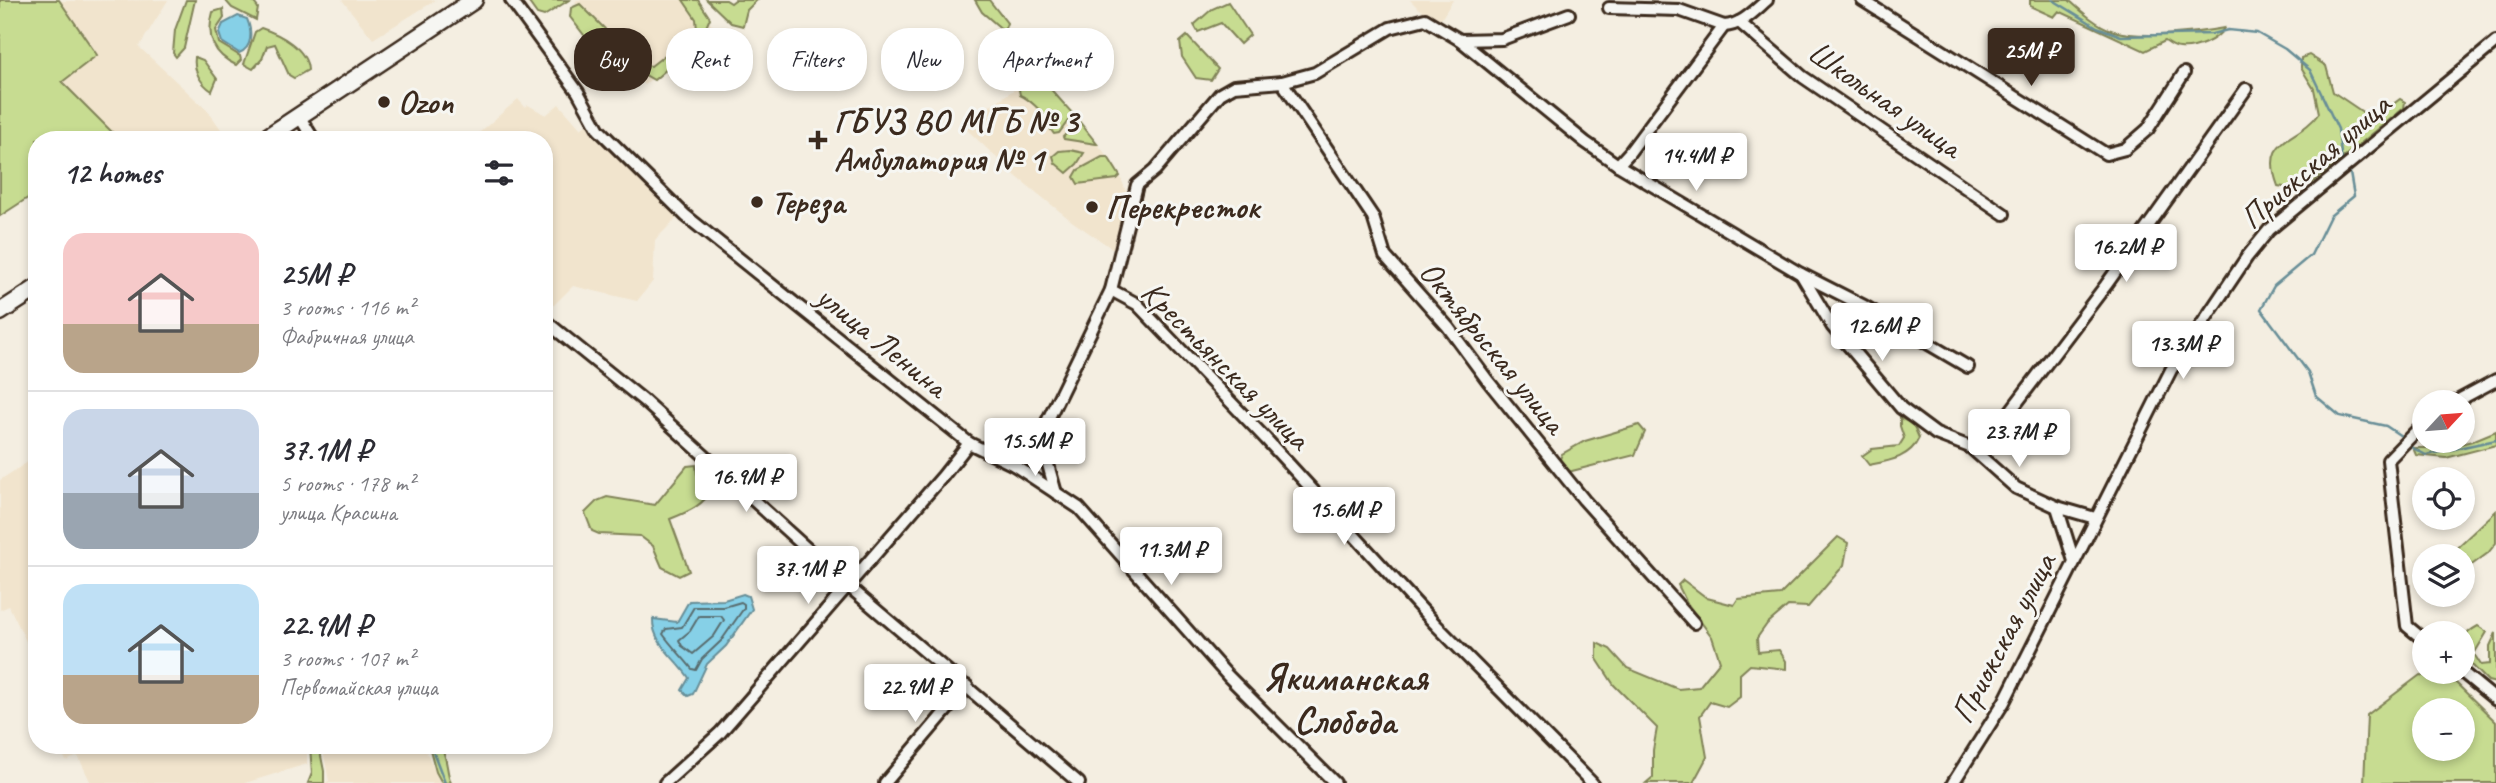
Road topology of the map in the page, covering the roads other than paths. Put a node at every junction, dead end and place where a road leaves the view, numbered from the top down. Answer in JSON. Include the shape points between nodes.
{"nodes":[{"id":1,"x":474,"y":0,"type":"edge"},
{"id":2,"x":511,"y":0,"type":"edge"},
{"id":3,"x":1767,"y":0,"type":"edge"},
{"id":4,"x":1862,"y":0,"type":"edge"},
{"id":5,"x":1609,"y":8,"type":"dead end"},
{"id":6,"x":1569,"y":13,"type":"dead end"},
{"id":7,"x":1740,"y":22,"type":"junction"},
{"id":8,"x":1724,"y":26,"type":"junction"},
{"id":9,"x":1460,"y":40,"type":"junction"},
{"id":10,"x":2496,"y":42,"type":"edge"},
{"id":11,"x":2184,"y":73,"type":"dead end"},
{"id":12,"x":1282,"y":82,"type":"junction"},
{"id":13,"x":2246,"y":89,"type":"dead end"},
{"id":14,"x":299,"y":116,"type":"junction"},
{"id":15,"x":276,"y":131,"type":"edge"},
{"id":16,"x":308,"y":131,"type":"edge"},
{"id":17,"x":1618,"y":165,"type":"junction"},
{"id":18,"x":2004,"y":214,"type":"dead end"},
{"id":19,"x":1801,"y":274,"type":"junction"},
{"id":20,"x":1111,"y":290,"type":"junction"},
{"id":21,"x":28,"y":294,"type":"edge"},
{"id":22,"x":0,"y":312,"type":"edge"},
{"id":23,"x":553,"y":327,"type":"edge"},
{"id":24,"x":1968,"y":367,"type":"dead end"},
{"id":25,"x":2496,"y":380,"type":"edge"},
{"id":26,"x":2475,"y":391,"type":"edge"},
{"id":27,"x":2412,"y":435,"type":"edge"},
{"id":28,"x":1040,"y":436,"type":"junction"},
{"id":29,"x":969,"y":443,"type":"junction"},
{"id":30,"x":1970,"y":447,"type":"junction"},
{"id":31,"x":1014,"y":466,"type":"junction"},
{"id":32,"x":1056,"y":493,"type":"junction"},
{"id":33,"x":2057,"y":507,"type":"junction"},
{"id":34,"x":2095,"y":518,"type":"junction"},
{"id":35,"x":2074,"y":561,"type":"junction"},
{"id":36,"x":847,"y":585,"type":"junction"},
{"id":37,"x":1694,"y":623,"type":"dead end"},
{"id":38,"x":2412,"y":630,"type":"edge"},
{"id":39,"x":2475,"y":683,"type":"edge"},
{"id":40,"x":967,"y":686,"type":"junction"},
{"id":41,"x":2496,"y":700,"type":"edge"},
{"id":42,"x":896,"y":773,"type":"junction"},
{"id":43,"x":664,"y":783,"type":"edge"},
{"id":44,"x":885,"y":783,"type":"edge"},
{"id":45,"x":904,"y":783,"type":"edge"},
{"id":46,"x":1079,"y":783,"type":"edge"},
{"id":47,"x":1335,"y":783,"type":"edge"},
{"id":48,"x":1592,"y":783,"type":"edge"},
{"id":49,"x":1953,"y":783,"type":"edge"}],
"edges":[{"from":1,"to":14,"type":"main road"},
{"from":2,"to":29,"type":"street","name":"улица Ленина","via":[[578,92],[599,130],[686,216]]},
{"from":3,"to":7,"type":"street"},
{"from":4,"to":11,"type":"street","via":[[2106,154],[2125,149],[2148,129]]},
{"from":5,"to":8,"type":"street","via":[[1679,10]]},
{"from":6,"to":9,"type":"street","via":[[1502,39]]},
{"from":7,"to":8,"type":"street"},
{"from":7,"to":18,"type":"street","name":"Школьная улица","via":[[1803,77]]},
{"from":8,"to":17,"type":"street"},
{"from":9,"to":12,"type":"street","via":[[1425,19],[1390,28],[1315,73]]},
{"from":9,"to":17,"type":"street"},
{"from":10,"to":34,"type":"street","name":"Приокская улица","via":[[2269,230],[2171,370]]},
{"from":12,"to":20,"type":"street","via":[[1234,86],[1220,94],[1137,186]]},
{"from":12,"to":37,"type":"street","name":"Октябрьская улица","via":[[1373,216],[1385,256],[1448,327],[1584,500]]},
{"from":13,"to":30,"type":"street","via":[[2009,413]]},
{"from":14,"to":15,"type":"main road"},
{"from":14,"to":16,"type":"street"},
{"from":17,"to":19,"type":"street"},
{"from":19,"to":24,"type":"street"},
{"from":19,"to":30,"type":"street","via":[[1832,326],[1900,408],[1936,434]]},
{"from":20,"to":28,"type":"street"},
{"from":20,"to":48,"type":"street","name":"Крестьянская улица","via":[[1137,304],[1436,625]]},
{"from":21,"to":22,"type":"main road"},
{"from":23,"to":36,"type":"street","via":[[643,400]]},
{"from":25,"to":26,"type":"street"},
{"from":27,"to":38,"type":"street","via":[[2388,460],[2407,626]]},
{"from":28,"to":31,"type":"street"},
{"from":28,"to":32,"type":"street"},
{"from":29,"to":31,"type":"street","name":"улица Ленина"},
{"from":29,"to":36,"type":"street"},
{"from":30,"to":33,"type":"street","via":[[2017,488]]},
{"from":31,"to":32,"type":"street","name":"улица Ленина"},
{"from":32,"to":47,"type":"street","name":"улица Ленина","via":[[1079,508],[1228,676]]},
{"from":33,"to":34,"type":"street"},
{"from":33,"to":35,"type":"street"},
{"from":34,"to":35,"type":"street","name":"Приокская улица"},
{"from":35,"to":49,"type":"street","name":"Приокская улица","via":[[2004,702]]},
{"from":36,"to":40,"type":"street"},
{"from":36,"to":43,"type":"street","via":[[720,733]]},
{"from":39,"to":41,"type":"street"},
{"from":40,"to":42,"type":"street"},
{"from":40,"to":46,"type":"street"},
{"from":42,"to":44,"type":"street"},
{"from":42,"to":45,"type":"street"}]}
